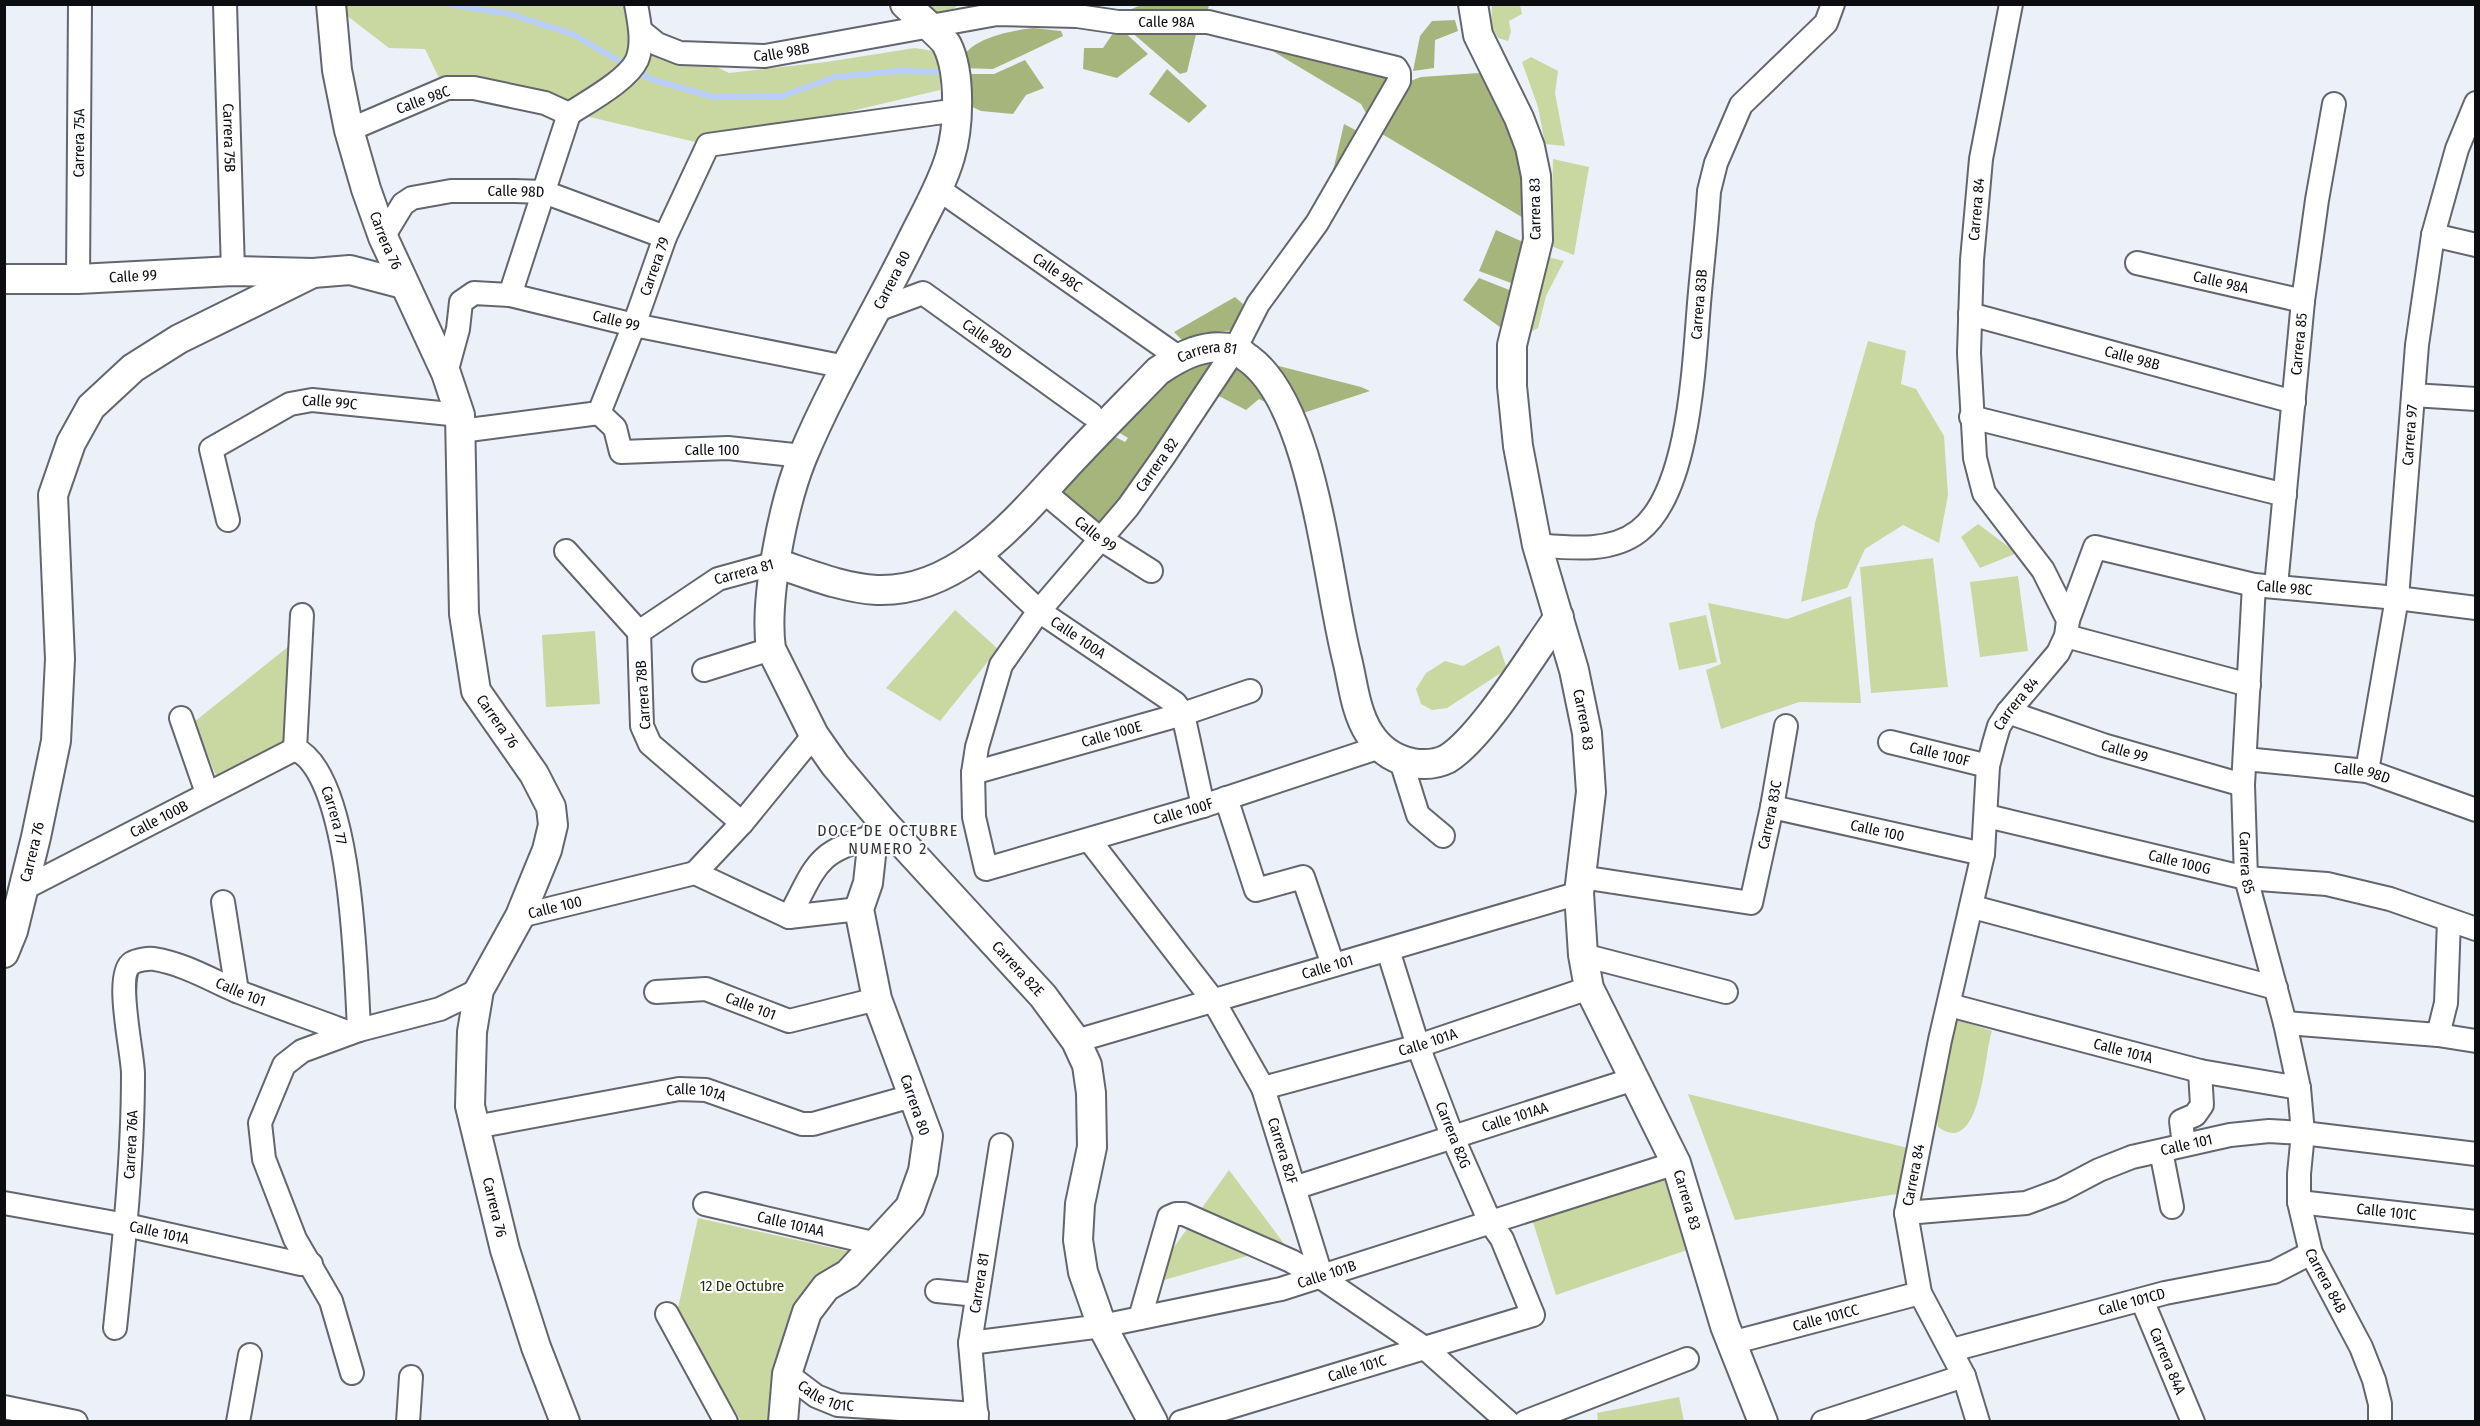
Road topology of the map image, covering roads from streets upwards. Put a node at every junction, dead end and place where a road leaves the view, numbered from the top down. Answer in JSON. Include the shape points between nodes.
{"nodes":[{"id":1,"x":80,"y":4,"type":"edge"},
{"id":2,"x":225,"y":4,"type":"edge"},
{"id":3,"x":331,"y":4,"type":"edge"},
{"id":4,"x":636,"y":4,"type":"edge"},
{"id":5,"x":905,"y":4,"type":"edge"},
{"id":6,"x":1473,"y":4,"type":"edge"},
{"id":7,"x":1833,"y":4,"type":"edge"},
{"id":8,"x":2011,"y":4,"type":"edge"},
{"id":9,"x":997,"y":9,"type":"edge"},
{"id":10,"x":1122,"y":13,"type":"edge"},
{"id":11,"x":928,"y":28,"type":"junction"},
{"id":12,"x":641,"y":31,"type":"junction"},
{"id":13,"x":1399,"y":73,"type":"joint"},
{"id":14,"x":2475,"y":103,"type":"edge"},
{"id":15,"x":2334,"y":104,"type":"dead end"},
{"id":16,"x":957,"y":110,"type":"junction"},
{"id":17,"x":569,"y":114,"type":"junction"},
{"id":18,"x":349,"y":130,"type":"junction"},
{"id":19,"x":937,"y":188,"type":"junction"},
{"id":20,"x":544,"y":192,"type":"junction"},
{"id":21,"x":2433,"y":235,"type":"junction"},
{"id":22,"x":383,"y":237,"type":"junction"},
{"id":23,"x":665,"y":237,"type":"junction"},
{"id":24,"x":2475,"y":245,"type":"edge"},
{"id":25,"x":2137,"y":263,"type":"dead end"},
{"id":26,"x":233,"y":271,"type":"junction"},
{"id":27,"x":313,"y":273,"type":"junction"},
{"id":28,"x":4,"y":279,"type":"edge"},
{"id":29,"x":78,"y":279,"type":"junction"},
{"id":30,"x":404,"y":284,"type":"junction"},
{"id":31,"x":510,"y":295,"type":"junction"},
{"id":32,"x":2303,"y":301,"type":"junction"},
{"id":33,"x":877,"y":310,"type":"junction"},
{"id":34,"x":1970,"y":314,"type":"junction"},
{"id":35,"x":634,"y":325,"type":"junction"},
{"id":36,"x":1235,"y":349,"type":"junction"},
{"id":37,"x":1178,"y":357,"type":"junction"},
{"id":38,"x":846,"y":367,"type":"junction"},
{"id":39,"x":446,"y":373,"type":"junction"},
{"id":40,"x":2413,"y":395,"type":"junction"},
{"id":41,"x":2475,"y":399,"type":"edge"},
{"id":42,"x":2294,"y":402,"type":"junction"},
{"id":43,"x":599,"y":413,"type":"junction"},
{"id":44,"x":1091,"y":414,"type":"dead end"},
{"id":45,"x":1971,"y":417,"type":"junction"},
{"id":46,"x":461,"y":423,"type":"junction"},
{"id":47,"x":803,"y":456,"type":"junction"},
{"id":48,"x":1043,"y":491,"type":"junction"},
{"id":49,"x":2285,"y":495,"type":"junction"},
{"id":50,"x":228,"y":520,"type":"dead end"},
{"id":51,"x":1099,"y":538,"type":"junction"},
{"id":52,"x":1538,"y":545,"type":"junction"},
{"id":53,"x":566,"y":551,"type":"dead end"},
{"id":54,"x":979,"y":554,"type":"junction"},
{"id":55,"x":776,"y":563,"type":"junction"},
{"id":56,"x":1151,"y":571,"type":"dead end"},
{"id":57,"x":2265,"y":586,"type":"junction"},
{"id":58,"x":2397,"y":598,"type":"junction"},
{"id":59,"x":2475,"y":608,"type":"edge"},
{"id":60,"x":1039,"y":611,"type":"junction"},
{"id":61,"x":302,"y":615,"type":"dead end"},
{"id":62,"x":1559,"y":617,"type":"junction"},
{"id":63,"x":2067,"y":628,"type":"junction"},
{"id":64,"x":639,"y":632,"type":"junction"},
{"id":65,"x":771,"y":650,"type":"junction"},
{"id":66,"x":704,"y":670,"type":"dead end"},
{"id":67,"x":2249,"y":685,"type":"junction"},
{"id":68,"x":1250,"y":691,"type":"dead end"},
{"id":69,"x":2008,"y":712,"type":"junction"},
{"id":70,"x":1183,"y":714,"type":"junction"},
{"id":71,"x":181,"y":718,"type":"dead end"},
{"id":72,"x":1786,"y":726,"type":"dead end"},
{"id":73,"x":814,"y":735,"type":"junction"},
{"id":74,"x":1890,"y":742,"type":"dead end"},
{"id":75,"x":296,"y":749,"type":"junction"},
{"id":76,"x":1391,"y":754,"type":"junction"},
{"id":77,"x":2245,"y":759,"type":"junction"},
{"id":78,"x":1988,"y":766,"type":"junction"},
{"id":79,"x":2367,"y":771,"type":"junction"},
{"id":80,"x":973,"y":773,"type":"junction"},
{"id":81,"x":2244,"y":785,"type":"junction"},
{"id":82,"x":207,"y":793,"type":"junction"},
{"id":83,"x":1226,"y":798,"type":"junction"},
{"id":84,"x":1203,"y":806,"type":"junction"},
{"id":85,"x":1772,"y":807,"type":"junction"},
{"id":86,"x":2475,"y":810,"type":"edge"},
{"id":87,"x":1987,"y":816,"type":"junction"},
{"id":88,"x":742,"y":823,"type":"junction"},
{"id":89,"x":879,"y":830,"type":"junction"},
{"id":90,"x":1443,"y":836,"type":"dead end"},
{"id":91,"x":1090,"y":841,"type":"junction"},
{"id":92,"x":1983,"y":854,"type":"junction"},
{"id":93,"x":986,"y":869,"type":"joint"},
{"id":94,"x":695,"y":873,"type":"junction"},
{"id":95,"x":2246,"y":878,"type":"junction"},
{"id":96,"x":1580,"y":885,"type":"junction"},
{"id":97,"x":23,"y":889,"type":"junction"},
{"id":98,"x":223,"y":902,"type":"dead end"},
{"id":99,"x":1751,"y":903,"type":"joint"},
{"id":100,"x":1973,"y":907,"type":"junction"},
{"id":101,"x":859,"y":909,"type":"junction"},
{"id":102,"x":520,"y":916,"type":"junction"},
{"id":103,"x":789,"y":917,"type":"junction"},
{"id":104,"x":2449,"y":920,"type":"junction"},
{"id":105,"x":2474,"y":925,"type":"edge"},
{"id":106,"x":7,"y":937,"type":"edge"},
{"id":107,"x":1388,"y":950,"type":"junction"},
{"id":108,"x":1583,"y":955,"type":"junction"},
{"id":109,"x":133,"y":963,"type":"joint"},
{"id":110,"x":1333,"y":965,"type":"junction"},
{"id":111,"x":1589,"y":988,"type":"junction"},
{"id":112,"x":2276,"y":988,"type":"junction"},
{"id":113,"x":479,"y":990,"type":"junction"},
{"id":114,"x":237,"y":991,"type":"junction"},
{"id":115,"x":656,"y":992,"type":"dead end"},
{"id":116,"x":1726,"y":992,"type":"dead end"},
{"id":117,"x":877,"y":999,"type":"junction"},
{"id":118,"x":1213,"y":1000,"type":"junction"},
{"id":119,"x":1950,"y":1005,"type":"junction"},
{"id":120,"x":2285,"y":1023,"type":"junction"},
{"id":121,"x":355,"y":1031,"type":"junction"},
{"id":122,"x":2438,"y":1035,"type":"junction"},
{"id":123,"x":1076,"y":1041,"type":"junction"},
{"id":124,"x":2475,"y":1041,"type":"edge"},
{"id":125,"x":1418,"y":1046,"type":"junction"},
{"id":126,"x":2200,"y":1071,"type":"junction"},
{"id":127,"x":1634,"y":1079,"type":"junction"},
{"id":128,"x":1263,"y":1088,"type":"junction"},
{"id":129,"x":2299,"y":1088,"type":"junction"},
{"id":130,"x":912,"y":1096,"type":"junction"},
{"id":131,"x":475,"y":1127,"type":"junction"},
{"id":132,"x":2303,"y":1133,"type":"junction"},
{"id":133,"x":1454,"y":1138,"type":"junction"},
{"id":134,"x":1001,"y":1145,"type":"dead end"},
{"id":135,"x":2184,"y":1145,"type":"junction"},
{"id":136,"x":2161,"y":1151,"type":"junction"},
{"id":137,"x":2475,"y":1154,"type":"edge"},
{"id":138,"x":1676,"y":1163,"type":"junction"},
{"id":139,"x":1294,"y":1188,"type":"junction"},
{"id":140,"x":2299,"y":1202,"type":"junction"},
{"id":141,"x":4,"y":1203,"type":"edge"},
{"id":142,"x":705,"y":1204,"type":"dead end"},
{"id":143,"x":2172,"y":1207,"type":"dead end"},
{"id":144,"x":1906,"y":1214,"type":"junction"},
{"id":145,"x":1490,"y":1222,"type":"junction"},
{"id":146,"x":2475,"y":1222,"type":"edge"},
{"id":147,"x":126,"y":1225,"type":"junction"},
{"id":148,"x":877,"y":1244,"type":"junction"},
{"id":149,"x":2312,"y":1253,"type":"junction"},
{"id":150,"x":311,"y":1264,"type":"junction"},
{"id":151,"x":1322,"y":1278,"type":"junction"},
{"id":152,"x":937,"y":1291,"type":"dead end"},
{"id":153,"x":1920,"y":1293,"type":"junction"},
{"id":154,"x":977,"y":1295,"type":"junction"},
{"id":155,"x":2142,"y":1300,"type":"junction"},
{"id":156,"x":666,"y":1314,"type":"dead end"},
{"id":157,"x":1533,"y":1315,"type":"joint"},
{"id":158,"x":1140,"y":1318,"type":"junction"},
{"id":159,"x":1102,"y":1326,"type":"junction"},
{"id":160,"x":115,"y":1328,"type":"dead end"},
{"id":161,"x":970,"y":1342,"type":"junction"},
{"id":162,"x":1731,"y":1343,"type":"junction"},
{"id":163,"x":1426,"y":1349,"type":"junction"},
{"id":164,"x":1952,"y":1350,"type":"junction"},
{"id":165,"x":250,"y":1355,"type":"dead end"},
{"id":166,"x":1687,"y":1359,"type":"dead end"},
{"id":167,"x":352,"y":1373,"type":"dead end"},
{"id":168,"x":787,"y":1374,"type":"junction"},
{"id":169,"x":1964,"y":1376,"type":"junction"},
{"id":170,"x":411,"y":1377,"type":"dead end"},
{"id":171,"x":4,"y":1407,"type":"edge"},
{"id":172,"x":977,"y":1418,"type":"edge"},
{"id":173,"x":76,"y":1422,"type":"edge"},
{"id":174,"x":238,"y":1422,"type":"edge"},
{"id":175,"x":408,"y":1422,"type":"edge"},
{"id":176,"x":566,"y":1422,"type":"edge"},
{"id":177,"x":726,"y":1422,"type":"edge"},
{"id":178,"x":783,"y":1422,"type":"edge"},
{"id":179,"x":1153,"y":1422,"type":"edge"},
{"id":180,"x":1181,"y":1422,"type":"edge"},
{"id":181,"x":1508,"y":1422,"type":"edge"},
{"id":182,"x":1525,"y":1422,"type":"edge"},
{"id":183,"x":1763,"y":1422,"type":"edge"},
{"id":184,"x":1823,"y":1422,"type":"edge"},
{"id":185,"x":1978,"y":1422,"type":"edge"},
{"id":186,"x":2193,"y":1422,"type":"edge"},
{"id":187,"x":2380,"y":1422,"type":"edge"}],
"edges":[{"from":1,"to":29,"type":"street","name":"Carrera 75A"},
{"from":2,"to":26,"type":"street","name":"Carrera 75B"},
{"from":3,"to":18,"type":"street","name":"Carrera 76","via":[[337,70]]},
{"from":4,"to":12,"type":"street"},
{"from":5,"to":11,"type":"street","name":"Carrera 80"},
{"from":6,"to":52,"type":"street","name":"Carrera 83","via":[[1478,35],[1519,118],[1536,176],[1538,240],[1512,355],[1518,446]]},
{"from":7,"to":52,"type":"street","name":"Carrera 83B","via":[[1826,22],[1741,105],[1716,163],[1708,191],[1692,393],[1679,455],[1657,511],[1639,531],[1611,543],[1572,549]]},
{"from":8,"to":34,"type":"street","name":"Carrera 84","via":[[1981,159]]},
{"from":9,"to":10,"type":"street","name":"Calle 98A","via":[[1077,16]]},
{"from":9,"to":11,"type":"street","name":"Calle 98A"},
{"from":10,"to":13,"type":"street","name":"Calle 98A","via":[[1208,22],[1396,69]]},
{"from":11,"to":12,"type":"street","name":"Calle 98B","via":[[765,56],[680,52],[657,44]]},
{"from":11,"to":16,"type":"street","name":"Carrera 80","via":[[941,38],[950,53]]},
{"from":12,"to":17,"type":"street","via":[[637,60],[623,77]]},
{"from":13,"to":36,"type":"street","name":"Carrera 82","via":[[1399,81],[1317,223],[1258,304]]},
{"from":14,"to":21,"type":"street","name":"Carrera 97","via":[[2457,149]]},
{"from":15,"to":32,"type":"street","name":"Carrera 85"},
{"from":16,"to":19,"type":"street","name":"Carrera 80","via":[[950,156]]},
{"from":16,"to":23,"type":"street","name":"Carrera 79","via":[[708,145]]},
{"from":17,"to":18,"type":"street","name":"Calle 98C","via":[[545,103],[474,88],[447,88]]},
{"from":17,"to":20,"type":"street"},
{"from":18,"to":22,"type":"street","name":"Carrera 76"},
{"from":19,"to":33,"type":"street","name":"Carrera 80"},
{"from":19,"to":37,"type":"street","name":"Calle 98C"},
{"from":20,"to":22,"type":"street","name":"Calle 98D","via":[[451,191],[412,198],[403,204]]},
{"from":20,"to":23,"type":"street","name":"Calle 98D"},
{"from":20,"to":31,"type":"street"},
{"from":21,"to":24,"type":"street"},
{"from":21,"to":40,"type":"street","name":"Carrera 97"},
{"from":22,"to":30,"type":"street","name":"Carrera 76"},
{"from":23,"to":35,"type":"street","name":"Carrera 79"},
{"from":25,"to":32,"type":"street","name":"Calle 98A"},
{"from":26,"to":27,"type":"street","name":"Calle 99"},
{"from":26,"to":29,"type":"street","name":"Calle 99"},
{"from":27,"to":30,"type":"street","name":"Calle 99","via":[[350,270]]},
{"from":27,"to":97,"type":"street","name":"Carrera 76","via":[[179,339],[133,368],[91,407],[71,442],[53,495],[60,659],[56,741]]},
{"from":28,"to":29,"type":"street","name":"Calle 99"},
{"from":30,"to":39,"type":"street","name":"Carrera 76"},
{"from":31,"to":35,"type":"street","name":"Calle 99"},
{"from":31,"to":39,"type":"street","name":"Calle 99","via":[[480,292],[461,302]]},
{"from":32,"to":42,"type":"street","name":"Carrera 85"},
{"from":33,"to":38,"type":"street","name":"Carrera 80"},
{"from":33,"to":44,"type":"street","name":"Calle 98D","via":[[922,293]]},
{"from":34,"to":42,"type":"street","name":"Calle 98B"},
{"from":34,"to":45,"type":"street","name":"Carrera 84"},
{"from":35,"to":38,"type":"street","name":"Calle 99"},
{"from":35,"to":43,"type":"street","name":"Carrera 79"},
{"from":36,"to":37,"type":"street","name":"Carrera 81","via":[[1205,348]]},
{"from":36,"to":51,"type":"street","name":"Carrera 82","via":[[1128,507]]},
{"from":36,"to":76,"type":"street","name":"Carrera 81","via":[[1261,368],[1279,394],[1302,445],[1360,715],[1369,733]]},
{"from":37,"to":48,"type":"street","name":"Carrera 81","via":[[1158,371]]},
{"from":38,"to":47,"type":"street","name":"Carrera 80"},
{"from":39,"to":46,"type":"street","name":"Carrera 76"},
{"from":40,"to":41,"type":"street"},
{"from":40,"to":58,"type":"street","name":"Carrera 97"},
{"from":42,"to":49,"type":"street","name":"Carrera 85"},
{"from":43,"to":46,"type":"street","name":"Calle 99C"},
{"from":43,"to":47,"type":"street","name":"Calle 100","via":[[615,428],[621,452],[728,448]]},
{"from":45,"to":49,"type":"street"},
{"from":45,"to":63,"type":"street","name":"Carrera 84","via":[[1984,493],[2043,570]]},
{"from":46,"to":50,"type":"street","name":"Calle 99C","via":[[312,400],[290,404],[211,449]]},
{"from":46,"to":102,"type":"street","name":"Carrera 76","via":[[464,614],[476,691],[551,807],[553,825],[548,850]]},
{"from":47,"to":55,"type":"street","name":"Carrera 80","via":[[784,516]]},
{"from":48,"to":51,"type":"street","name":"Calle 99"},
{"from":48,"to":54,"type":"street","name":"Carrera 81"},
{"from":49,"to":57,"type":"street","name":"Carrera 85"},
{"from":51,"to":56,"type":"street","name":"Calle 99"},
{"from":51,"to":60,"type":"street","name":"Carrera 82"},
{"from":52,"to":62,"type":"street","name":"Carrera 83"},
{"from":53,"to":64,"type":"street"},
{"from":54,"to":55,"type":"street","name":"Carrera 81","via":[[930,580],[879,590],[833,582]]},
{"from":54,"to":60,"type":"street","name":"Calle 100A"},
{"from":55,"to":64,"type":"street","name":"Carrera 81","via":[[718,579]]},
{"from":55,"to":65,"type":"street","name":"Carrera 82E"},
{"from":57,"to":58,"type":"street","name":"Calle 98C"},
{"from":57,"to":63,"type":"street","name":"Calle 98C","via":[[2095,548]]},
{"from":57,"to":67,"type":"street","name":"Carrera 85"},
{"from":58,"to":59,"type":"street","name":"Calle 98C"},
{"from":58,"to":79,"type":"street","name":"Carrera 97"},
{"from":60,"to":70,"type":"street","name":"Calle 100A","via":[[1175,703]]},
{"from":60,"to":80,"type":"street","name":"Carrera 82","via":[[1001,665]]},
{"from":61,"to":75,"type":"street"},
{"from":62,"to":76,"type":"street","via":[[1469,739],[1448,758],[1423,765]]},
{"from":62,"to":96,"type":"street","name":"Carrera 83","via":[[1587,733],[1591,792]]},
{"from":63,"to":67,"type":"street"},
{"from":63,"to":69,"type":"street","name":"Carrera 84","via":[[2058,653]]},
{"from":64,"to":88,"type":"street","name":"Carrera 78B","via":[[645,735],[650,744]]},
{"from":65,"to":66,"type":"street"},
{"from":65,"to":73,"type":"street","name":"Carrera 82E"},
{"from":67,"to":77,"type":"street","name":"Carrera 85"},
{"from":68,"to":70,"type":"street","name":"Calle 100E"},
{"from":69,"to":78,"type":"street","name":"Carrera 84","via":[[1999,726]]},
{"from":69,"to":81,"type":"street","name":"Calle 99","via":[[2103,745]]},
{"from":70,"to":80,"type":"street","name":"Calle 100E"},
{"from":70,"to":84,"type":"street"},
{"from":71,"to":82,"type":"street"},
{"from":72,"to":85,"type":"street","name":"Carrera 83C"},
{"from":73,"to":88,"type":"street"},
{"from":73,"to":89,"type":"street","name":"Carrera 82E"},
{"from":74,"to":78,"type":"street","name":"Calle 100F"},
{"from":75,"to":82,"type":"street","name":"Calle 100B"},
{"from":75,"to":121,"type":"street","name":"Carrera 77","via":[[321,773],[340,831],[353,926]]},
{"from":76,"to":83,"type":"street","name":"Calle 100F"},
{"from":76,"to":90,"type":"street","via":[[1418,815]]},
{"from":77,"to":79,"type":"street","name":"Calle 98D"},
{"from":77,"to":81,"type":"street","name":"Carrera 85"},
{"from":78,"to":87,"type":"street","name":"Carrera 84"},
{"from":79,"to":86,"type":"street","name":"Calle 98D"},
{"from":80,"to":93,"type":"street","name":"Carrera 82","via":[[974,817]]},
{"from":81,"to":95,"type":"street","name":"Carrera 85"},
{"from":82,"to":97,"type":"street","name":"Calle 100B"},
{"from":83,"to":84,"type":"street","name":"Calle 100F"},
{"from":83,"to":110,"type":"street","via":[[1256,890],[1303,877]]},
{"from":84,"to":91,"type":"street","name":"Calle 100F"},
{"from":85,"to":92,"type":"street","name":"Calle 100"},
{"from":85,"to":99,"type":"street","name":"Carrera 83C"},
{"from":87,"to":92,"type":"street","name":"Carrera 84"},
{"from":87,"to":95,"type":"street","name":"Calle 100G"},
{"from":88,"to":94,"type":"street"},
{"from":89,"to":101,"type":"street","name":"Carrera 80"},
{"from":89,"to":103,"type":"street","via":[[828,853],[814,870]]},
{"from":89,"to":123,"type":"street","name":"Carrera 82E","via":[[1043,996]]},
{"from":91,"to":93,"type":"street","name":"Calle 100F"},
{"from":91,"to":118,"type":"street","name":"Carrera 82F"},
{"from":92,"to":100,"type":"street","name":"Carrera 84"},
{"from":94,"to":102,"type":"street","name":"Calle 100"},
{"from":94,"to":103,"type":"street"},
{"from":95,"to":104,"type":"street","name":"Calle 100G","via":[[2327,884],[2390,899]]},
{"from":95,"to":112,"type":"street","name":"Carrera 85"},
{"from":96,"to":99,"type":"street","name":"Calle 101"},
{"from":96,"to":107,"type":"street","name":"Calle 101"},
{"from":96,"to":108,"type":"street","name":"Carrera 83"},
{"from":97,"to":106,"type":"street","name":"Carrera 76"},
{"from":98,"to":114,"type":"street"},
{"from":100,"to":112,"type":"street"},
{"from":100,"to":119,"type":"street","name":"Carrera 84"},
{"from":101,"to":103,"type":"street"},
{"from":101,"to":117,"type":"street","name":"Carrera 80"},
{"from":102,"to":113,"type":"street","name":"Carrera 76"},
{"from":104,"to":105,"type":"street","name":"Calle 100G"},
{"from":104,"to":122,"type":"street","via":[[2446,1003]]},
{"from":107,"to":110,"type":"street","name":"Calle 101"},
{"from":107,"to":125,"type":"street","name":"Carrera 82G"},
{"from":108,"to":111,"type":"street","name":"Carrera 83"},
{"from":108,"to":116,"type":"street"},
{"from":109,"to":114,"type":"street","name":"Calle 101","via":[[152,958],[205,975]]},
{"from":109,"to":147,"type":"street","name":"Carrera 76A","via":[[125,977],[133,1071]]},
{"from":110,"to":118,"type":"street","name":"Calle 101"},
{"from":111,"to":125,"type":"street","name":"Calle 101A"},
{"from":111,"to":127,"type":"street","name":"Carrera 83"},
{"from":112,"to":120,"type":"street","name":"Carrera 85"},
{"from":113,"to":121,"type":"street","via":[[440,1009]]},
{"from":113,"to":131,"type":"street","name":"Carrera 76","via":[[472,1032],[470,1106]]},
{"from":114,"to":121,"type":"street","name":"Calle 101"},
{"from":115,"to":117,"type":"street","name":"Calle 101","via":[[706,988],[789,1021]]},
{"from":117,"to":130,"type":"street","name":"Carrera 80"},
{"from":118,"to":123,"type":"street","name":"Calle 101"},
{"from":118,"to":128,"type":"street","name":"Carrera 82F"},
{"from":119,"to":126,"type":"street","name":"Calle 101A"},
{"from":119,"to":144,"type":"street","name":"Carrera 84"},
{"from":120,"to":122,"type":"street"},
{"from":120,"to":129,"type":"street","name":"Carrera 85"},
{"from":121,"to":150,"type":"street","via":[[302,1051],[284,1065],[260,1123],[264,1159],[295,1239]]},
{"from":122,"to":124,"type":"street"},
{"from":123,"to":159,"type":"street","name":"Carrera 82E","via":[[1087,1065],[1092,1147],[1080,1204],[1078,1240],[1083,1272]]},
{"from":125,"to":128,"type":"street","name":"Calle 101A"},
{"from":125,"to":133,"type":"street","name":"Carrera 82G"},
{"from":126,"to":129,"type":"street","name":"Calle 101A"},
{"from":126,"to":135,"type":"street","via":[[2202,1105],[2195,1115],[2181,1121]]},
{"from":127,"to":133,"type":"street","name":"Calle 101AA"},
{"from":127,"to":138,"type":"street","name":"Carrera 83"},
{"from":128,"to":139,"type":"street","name":"Carrera 82F"},
{"from":129,"to":132,"type":"street","name":"Carrera 85"},
{"from":130,"to":131,"type":"street","name":"Calle 101A","via":[[802,1124],[706,1090],[679,1089]]},
{"from":130,"to":148,"type":"street","name":"Carrera 80","via":[[928,1136],[923,1171],[910,1207]]},
{"from":131,"to":176,"type":"street","name":"Carrera 76","via":[[505,1250],[536,1347]]},
{"from":132,"to":135,"type":"street","name":"Calle 101","via":[[2269,1131]]},
{"from":132,"to":137,"type":"street","name":"Calle 101"},
{"from":132,"to":140,"type":"street","name":"Carrera 84B"},
{"from":133,"to":139,"type":"street","name":"Calle 101AA"},
{"from":133,"to":145,"type":"street","name":"Carrera 82G"},
{"from":134,"to":154,"type":"street","name":"Carrera 81"},
{"from":135,"to":136,"type":"street","name":"Calle 101"},
{"from":136,"to":143,"type":"street"},
{"from":136,"to":144,"type":"street","name":"Calle 101","via":[[2132,1157],[2026,1203]]},
{"from":138,"to":145,"type":"street","name":"Calle 101B"},
{"from":138,"to":162,"type":"street","name":"Carrera 83"},
{"from":139,"to":151,"type":"street","name":"Carrera 82F"},
{"from":140,"to":146,"type":"street","name":"Calle 101C"},
{"from":140,"to":149,"type":"street","name":"Carrera 84B"},
{"from":141,"to":147,"type":"street","name":"Calle 101A"},
{"from":142,"to":148,"type":"street","name":"Calle 101AA"},
{"from":144,"to":153,"type":"street","name":"Carrera 84"},
{"from":145,"to":151,"type":"street","name":"Calle 101B"},
{"from":145,"to":157,"type":"street","name":"Carrera 82G","via":[[1502,1239]]},
{"from":147,"to":150,"type":"street","name":"Calle 101A"},
{"from":147,"to":160,"type":"street","name":"Carrera 76A"},
{"from":148,"to":168,"type":"street","name":"Carrera 80","via":[[848,1274],[826,1287],[807,1312]]},
{"from":149,"to":155,"type":"street","name":"Calle 101CD","via":[[2274,1272]]},
{"from":149,"to":187,"type":"street","name":"Carrera 84B","via":[[2364,1355],[2380,1404]]},
{"from":150,"to":167,"type":"street","via":[[331,1301]]},
{"from":151,"to":158,"type":"street","name":"Calle 101B"},
{"from":151,"to":158,"type":"street","via":[[1184,1214],[1176,1214],[1169,1217]]},
{"from":151,"to":163,"type":"street"},
{"from":152,"to":154,"type":"street"},
{"from":153,"to":162,"type":"street","name":"Calle 101CC"},
{"from":153,"to":164,"type":"street","name":"Carrera 84"},
{"from":154,"to":161,"type":"street","name":"Carrera 81"},
{"from":155,"to":164,"type":"street","name":"Calle 101CD"},
{"from":155,"to":186,"type":"street","name":"Carrera 84A"},
{"from":156,"to":177,"type":"street"},
{"from":157,"to":163,"type":"street","name":"Calle 101C"},
{"from":158,"to":159,"type":"street","name":"Calle 101B"},
{"from":159,"to":161,"type":"street","name":"Calle 101B"},
{"from":159,"to":179,"type":"street","name":"Carrera 82E"},
{"from":161,"to":172,"type":"street","name":"Carrera 81"},
{"from":162,"to":183,"type":"street","name":"Carrera 83"},
{"from":163,"to":180,"type":"street","name":"Calle 101C"},
{"from":163,"to":181,"type":"street"},
{"from":164,"to":169,"type":"street","name":"Carrera 84"},
{"from":165,"to":174,"type":"street"},
{"from":166,"to":182,"type":"street"},
{"from":168,"to":172,"type":"street","name":"Calle 101C","via":[[816,1396],[838,1405]]},
{"from":168,"to":178,"type":"street","name":"Carrera 80"},
{"from":169,"to":184,"type":"street"},
{"from":169,"to":185,"type":"street","name":"Carrera 84"},
{"from":170,"to":175,"type":"street"},
{"from":171,"to":173,"type":"street"}]}
